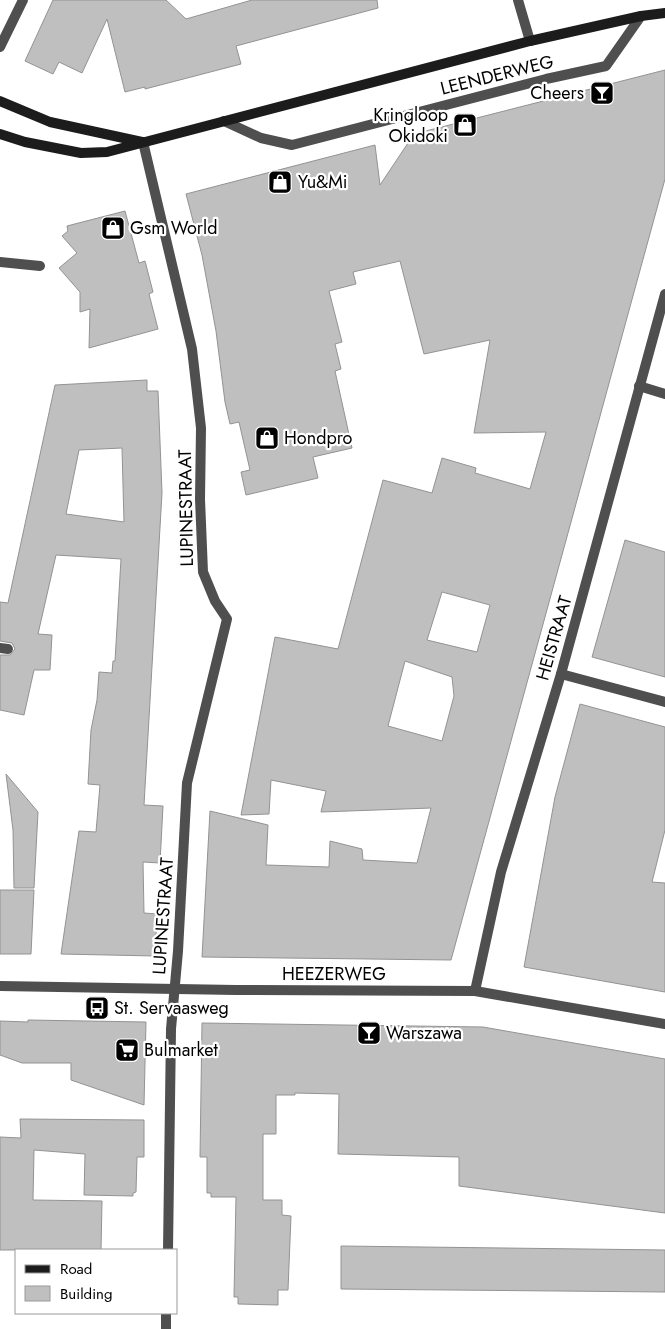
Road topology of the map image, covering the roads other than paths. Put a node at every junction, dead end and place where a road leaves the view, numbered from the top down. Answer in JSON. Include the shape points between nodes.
{"nodes":[{"id":1,"x":23,"y":0,"type":"edge"},
{"id":2,"x":518,"y":0,"type":"edge"},
{"id":3,"x":665,"y":13,"type":"edge"},
{"id":4,"x":641,"y":16,"type":"junction"},
{"id":5,"x":530,"y":41,"type":"junction"},
{"id":6,"x":0,"y":47,"type":"edge"},
{"id":7,"x":0,"y":101,"type":"edge"},
{"id":8,"x":224,"y":121,"type":"junction"},
{"id":9,"x":0,"y":134,"type":"edge"},
{"id":10,"x":143,"y":142,"type":"junction"},
{"id":11,"x":0,"y":262,"type":"edge"},
{"id":12,"x":40,"y":266,"type":"dead end"},
{"id":13,"x":665,"y":294,"type":"edge"},
{"id":14,"x":639,"y":386,"type":"junction"},
{"id":15,"x":665,"y":394,"type":"edge"},
{"id":16,"x":561,"y":674,"type":"junction"},
{"id":17,"x":665,"y":702,"type":"edge"},
{"id":18,"x":0,"y":986,"type":"edge"},
{"id":19,"x":174,"y":989,"type":"junction"},
{"id":20,"x":475,"y":991,"type":"junction"},
{"id":21,"x":665,"y":1024,"type":"edge"},
{"id":22,"x":168,"y":1249,"type":"edge"},
{"id":23,"x":166,"y":1314,"type":"edge"},
{"id":24,"x":166,"y":1329,"type":"edge"}],
"edges":[{"from":1,"to":6,"type":"street"},
{"from":2,"to":5,"type":"street"},
{"from":3,"to":4,"type":"main road","name":"LEENDERWEG"},
{"from":4,"to":5,"type":"main road","name":"LEENDERWEG"},
{"from":4,"to":8,"type":"street","name":"LEENDERWEG","via":[[606,66],[292,145],[261,138]]},
{"from":5,"to":8,"type":"main road","name":"LEENDERWEG"},
{"from":7,"to":10,"type":"main road","name":"LEENDERWEG","via":[[50,122]]},
{"from":8,"to":10,"type":"main road","name":"LEENDERWEG"},
{"from":9,"to":10,"type":"main road","name":"LEENDERWEG","via":[[81,153],[107,152]]},
{"from":10,"to":19,"type":"street","name":"LUPINESTRAAT","via":[[192,349],[201,428],[203,572],[215,602],[227,618],[187,783]]},
{"from":11,"to":12,"type":"street"},
{"from":13,"to":14,"type":"street","name":"HEISTRAAT"},
{"from":14,"to":15,"type":"street"},
{"from":14,"to":16,"type":"street","name":"HEISTRAAT"},
{"from":16,"to":17,"type":"street"},
{"from":16,"to":20,"type":"street","name":"HEISTRAAT","via":[[501,872]]},
{"from":18,"to":19,"type":"street","name":"HEEZERWEG"},
{"from":19,"to":20,"type":"street","name":"HEEZERWEG"},
{"from":19,"to":22,"type":"street","name":"LUPINESTRAAT"},
{"from":20,"to":21,"type":"street","name":"HEEZERWEG"},
{"from":23,"to":24,"type":"street"}]}
